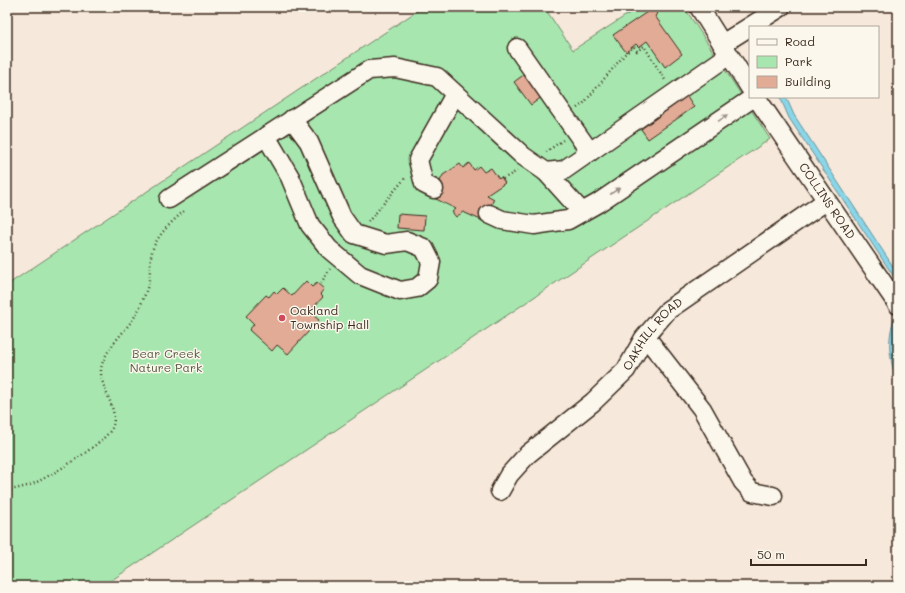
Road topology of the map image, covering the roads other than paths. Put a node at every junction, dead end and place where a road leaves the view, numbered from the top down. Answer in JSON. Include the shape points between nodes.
{"nodes":[{"id":1,"x":699,"y":7,"type":"edge"},
{"id":2,"x":781,"y":7,"type":"edge"},
{"id":3,"x":756,"y":26,"type":"edge"},
{"id":4,"x":749,"y":31,"type":"edge"},
{"id":5,"x":517,"y":48,"type":"dead end"},
{"id":6,"x":726,"y":49,"type":"junction"},
{"id":7,"x":749,"y":86,"type":"edge"},
{"id":8,"x":455,"y":94,"type":"junction"},
{"id":9,"x":753,"y":98,"type":"edge"},
{"id":10,"x":756,"y":98,"type":"edge"},
{"id":11,"x":292,"y":119,"type":"junction"},
{"id":12,"x":266,"y":136,"type":"junction"},
{"id":13,"x":590,"y":152,"type":"junction"},
{"id":14,"x":539,"y":168,"type":"junction"},
{"id":15,"x":434,"y":189,"type":"dead end"},
{"id":16,"x":169,"y":199,"type":"dead end"},
{"id":17,"x":826,"y":201,"type":"junction"},
{"id":18,"x":582,"y":212,"type":"junction"},
{"id":19,"x":489,"y":214,"type":"dead end"},
{"id":20,"x":898,"y":305,"type":"edge"},
{"id":21,"x":646,"y":337,"type":"junction"},
{"id":22,"x":500,"y":491,"type":"dead end"},
{"id":23,"x":773,"y":496,"type":"dead end"}],
"edges":[{"from":1,"to":6,"type":"street"},
{"from":2,"to":3,"type":"street"},
{"from":4,"to":6,"type":"street"},
{"from":5,"to":13,"type":"street","via":[[576,123]]},
{"from":6,"to":7,"type":"street"},
{"from":6,"to":13,"type":"street","via":[[674,94]]},
{"from":8,"to":11,"type":"street","via":[[436,77],[395,68],[369,70]]},
{"from":8,"to":14,"type":"street"},
{"from":8,"to":15,"type":"street","via":[[418,160],[424,184]]},
{"from":18,"to":9,"type":"street","one_way":true},
{"from":10,"to":17,"type":"street","name":"COLLINS ROAD"},
{"from":11,"to":12,"type":"street"},
{"from":11,"to":12,"type":"street","via":[[309,142],[342,217],[354,234],[386,244],[406,241],[424,248],[432,262],[428,279],[417,288],[400,291],[360,274],[329,249],[310,225],[290,177]]},
{"from":12,"to":16,"type":"street"},
{"from":13,"to":14,"type":"street","via":[[564,170]]},
{"from":14,"to":18,"type":"street"},
{"from":17,"to":20,"type":"street","name":"COLLINS ROAD"},
{"from":17,"to":21,"type":"street","name":"OAKHILL ROAD","via":[[668,310]]},
{"from":18,"to":19,"type":"street","via":[[568,220],[534,225],[502,220]]},
{"from":21,"to":22,"type":"street","name":"OAKHILL ROAD","via":[[626,370],[593,402],[528,454],[509,475]]},
{"from":21,"to":23,"type":"street","via":[[702,409],[743,482],[752,492]]}]}
